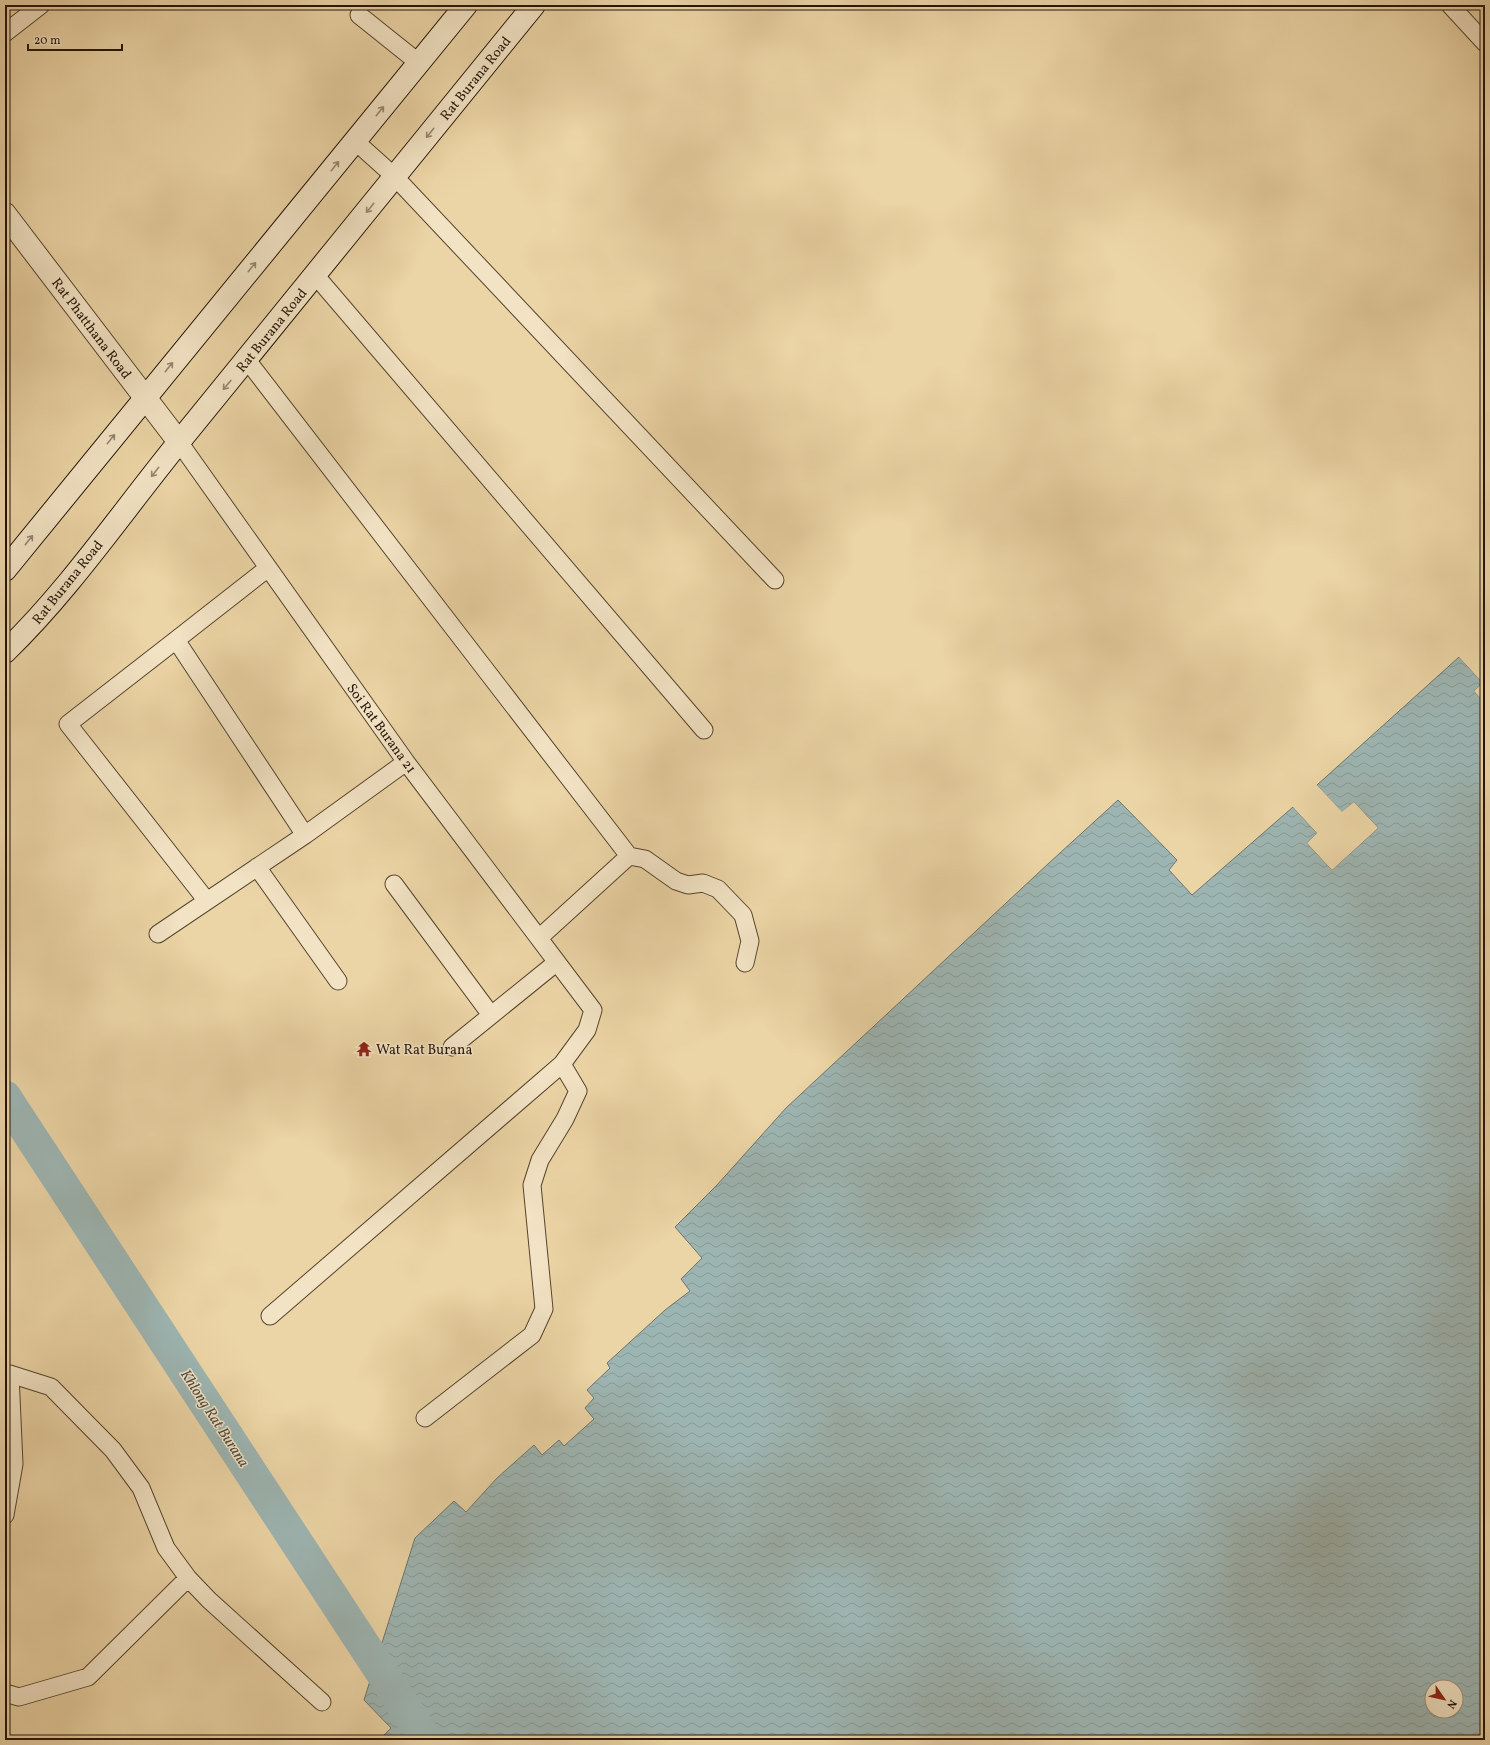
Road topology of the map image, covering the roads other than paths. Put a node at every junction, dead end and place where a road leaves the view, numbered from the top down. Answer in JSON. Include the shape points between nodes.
{"nodes":[{"id":1,"x":41,"y":5,"type":"edge"},
{"id":2,"x":466,"y":5,"type":"edge"},
{"id":3,"x":534,"y":5,"type":"edge"},
{"id":4,"x":1450,"y":5,"type":"edge"},
{"id":5,"x":359,"y":15,"type":"dead end"},
{"id":6,"x":5,"y":34,"type":"edge"},
{"id":7,"x":1485,"y":43,"type":"edge"},
{"id":8,"x":419,"y":63,"type":"junction"},
{"id":9,"x":355,"y":141,"type":"junction"},
{"id":10,"x":395,"y":177,"type":"junction"},
{"id":11,"x":5,"y":214,"type":"edge"},
{"id":12,"x":316,"y":276,"type":"junction"},
{"id":13,"x":247,"y":360,"type":"junction"},
{"id":14,"x":145,"y":397,"type":"junction"},
{"id":15,"x":179,"y":442,"type":"junction"},
{"id":16,"x":268,"y":568,"type":"junction"},
{"id":17,"x":5,"y":570,"type":"edge"},
{"id":18,"x":775,"y":580,"type":"dead end"},
{"id":19,"x":176,"y":640,"type":"junction"},
{"id":20,"x":5,"y":652,"type":"edge"},
{"id":21,"x":704,"y":730,"type":"dead end"},
{"id":22,"x":406,"y":762,"type":"junction"},
{"id":23,"x":305,"y":835,"type":"junction"},
{"id":24,"x":629,"y":856,"type":"junction"},
{"id":25,"x":257,"y":867,"type":"junction"},
{"id":26,"x":394,"y":884,"type":"dead end"},
{"id":27,"x":207,"y":901,"type":"junction"},
{"id":28,"x":158,"y":934,"type":"dead end"},
{"id":29,"x":538,"y":938,"type":"junction"},
{"id":30,"x":557,"y":962,"type":"junction"},
{"id":31,"x":745,"y":963,"type":"dead end"},
{"id":32,"x":338,"y":981,"type":"dead end"},
{"id":33,"x":490,"y":1015,"type":"junction"},
{"id":34,"x":452,"y":1047,"type":"dead end"},
{"id":35,"x":562,"y":1064,"type":"junction"},
{"id":36,"x":270,"y":1316,"type":"dead end"},
{"id":37,"x":7,"y":1374,"type":"edge"},
{"id":38,"x":425,"y":1418,"type":"dead end"},
{"id":39,"x":5,"y":1515,"type":"edge"},
{"id":40,"x":188,"y":1578,"type":"junction"},
{"id":41,"x":5,"y":1693,"type":"edge"},
{"id":42,"x":322,"y":1702,"type":"dead end"}],
"edges":[{"from":1,"to":6,"type":"lane"},
{"from":2,"to":8,"type":"main road"},
{"from":3,"to":10,"type":"main road","name":"Rat Burana Road","one_way":true},
{"from":4,"to":7,"type":"lane"},
{"from":5,"to":8,"type":"lane"},
{"from":9,"to":8,"type":"main road","one_way":true},
{"from":9,"to":10,"type":"lane"},
{"from":14,"to":9,"type":"main road","one_way":true},
{"from":10,"to":12,"type":"main road","name":"Rat Burana Road","one_way":true},
{"from":10,"to":18,"type":"lane"},
{"from":11,"to":14,"type":"main road","name":"Rat Phatthana Road"},
{"from":12,"to":13,"type":"main road","name":"Rat Burana Road"},
{"from":12,"to":21,"type":"lane"},
{"from":13,"to":15,"type":"main road","name":"Rat Burana Road","one_way":true},
{"from":13,"to":24,"type":"lane"},
{"from":14,"to":15,"type":"main road","name":"Rat Phatthana Road"},
{"from":17,"to":14,"type":"main road","one_way":true},
{"from":15,"to":16,"type":"lane","name":"Soi Rat Burana 21"},
{"from":15,"to":20,"type":"main road","name":"Rat Burana Road","one_way":true,"via":[[35,623]]},
{"from":16,"to":19,"type":"lane"},
{"from":16,"to":22,"type":"lane","name":"Soi Rat Burana 21"},
{"from":19,"to":23,"type":"lane"},
{"from":19,"to":27,"type":"lane","via":[[68,724]]},
{"from":22,"to":23,"type":"lane"},
{"from":22,"to":29,"type":"lane","name":"Soi Rat Burana 21"},
{"from":23,"to":25,"type":"lane"},
{"from":24,"to":29,"type":"lane"},
{"from":24,"to":31,"type":"lane","via":[[645,859],[676,881],[688,885],[703,883],[718,889],[743,915],[750,941]]},
{"from":25,"to":27,"type":"lane"},
{"from":25,"to":32,"type":"lane"},
{"from":26,"to":33,"type":"lane"},
{"from":27,"to":28,"type":"lane"},
{"from":29,"to":30,"type":"lane","name":"Soi Rat Burana 21"},
{"from":30,"to":33,"type":"lane"},
{"from":30,"to":35,"type":"lane","name":"Soi Rat Burana 21","via":[[593,1010],[588,1030]]},
{"from":33,"to":34,"type":"lane"},
{"from":35,"to":36,"type":"lane"},
{"from":35,"to":38,"type":"lane","via":[[578,1092],[540,1160],[532,1185],[544,1309],[532,1334]]},
{"from":37,"to":39,"type":"lane","via":[[14,1464]]},
{"from":37,"to":40,"type":"lane","via":[[51,1387],[113,1450],[141,1488],[166,1548]]},
{"from":40,"to":41,"type":"lane","via":[[88,1677],[19,1697]]},
{"from":40,"to":42,"type":"lane"}]}
